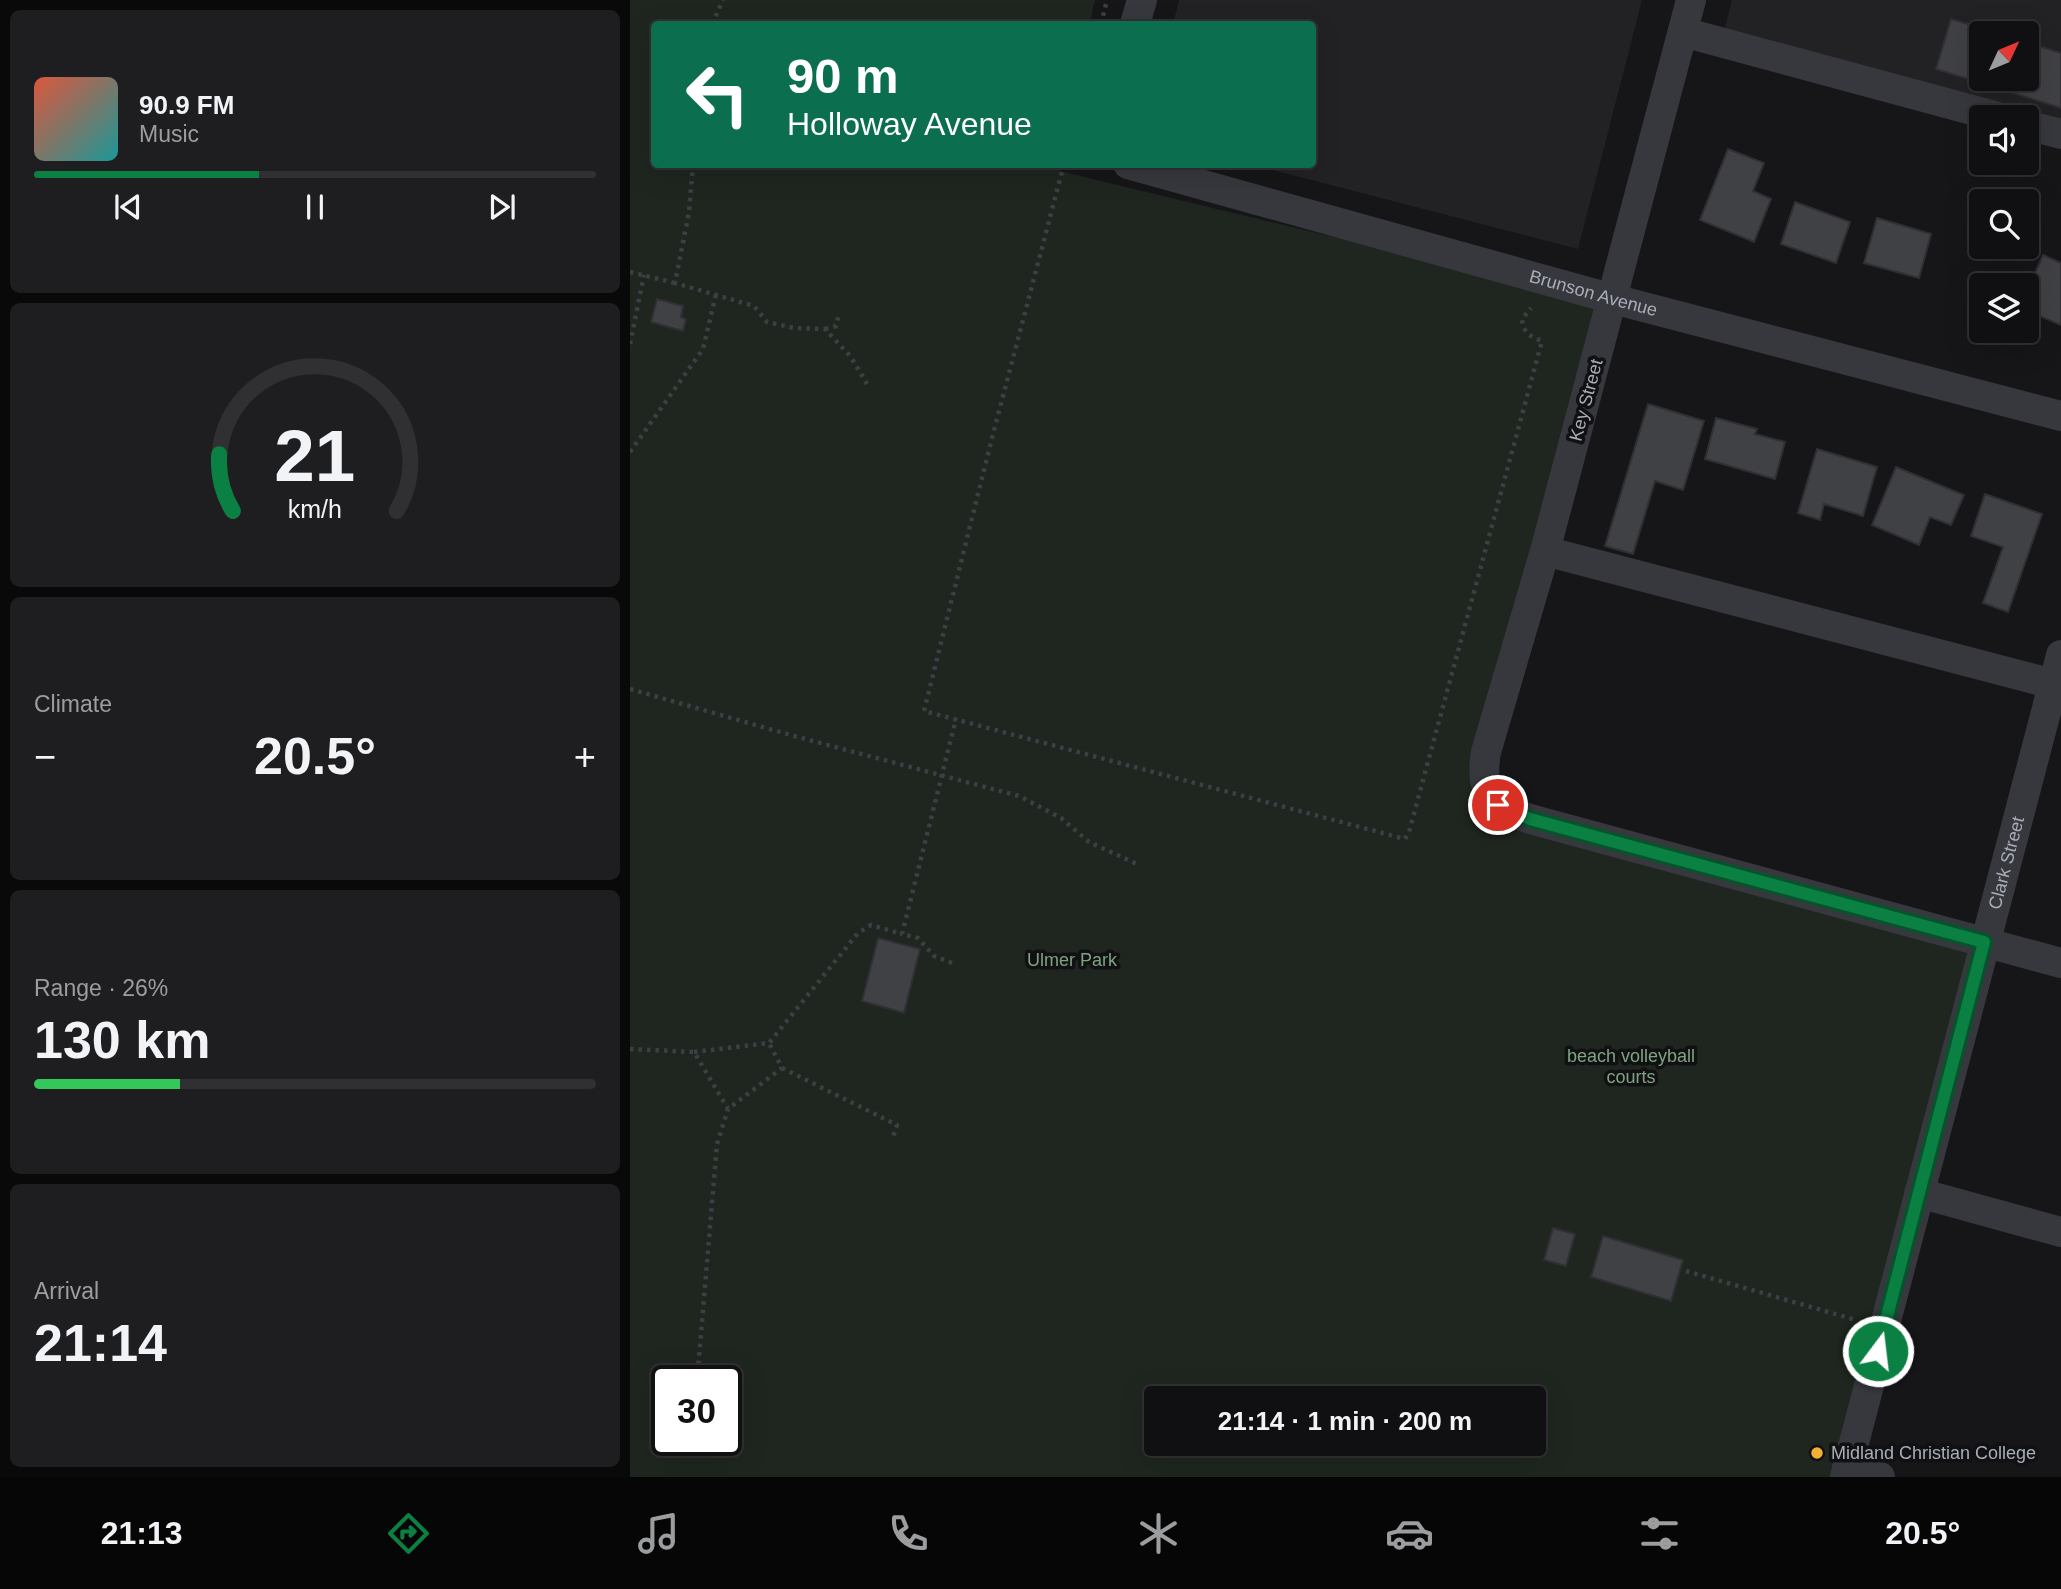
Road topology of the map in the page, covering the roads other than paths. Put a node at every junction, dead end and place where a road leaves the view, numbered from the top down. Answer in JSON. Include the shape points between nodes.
{"nodes":[{"id":1,"x":1142,"y":0,"type":"edge"},
{"id":2,"x":1691,"y":0,"type":"edge"},
{"id":3,"x":1136,"y":21,"type":"edge"},
{"id":4,"x":1683,"y":32,"type":"junction"},
{"id":5,"x":1969,"y":109,"type":"edge"},
{"id":6,"x":2039,"y":128,"type":"edge"},
{"id":7,"x":2061,"y":134,"type":"edge"},
{"id":8,"x":1142,"y":168,"type":"edge"},
{"id":9,"x":1613,"y":299,"type":"junction"},
{"id":10,"x":2061,"y":415,"type":"edge"},
{"id":11,"x":1545,"y":551,"type":"junction"},
{"id":12,"x":2061,"y":655,"type":"edge"},
{"id":13,"x":2057,"y":685,"type":"edge"},
{"id":14,"x":1984,"y":942,"type":"junction"},
{"id":15,"x":2061,"y":962,"type":"edge"},
{"id":16,"x":1919,"y":1193,"type":"junction"},
{"id":17,"x":2061,"y":1232,"type":"edge"},
{"id":18,"x":1846,"y":1473,"type":"edge"},
{"id":19,"x":1880,"y":1477,"type":"edge"}],
"edges":[{"from":1,"to":3,"type":"street"},
{"from":2,"to":4,"type":"street","name":"Key Street"},
{"from":4,"to":5,"type":"street"},
{"from":4,"to":9,"type":"street","name":"Key Street"},
{"from":6,"to":7,"type":"street"},
{"from":8,"to":9,"type":"street","name":"Brunson Avenue"},
{"from":9,"to":10,"type":"street","name":"Brunson Avenue"},
{"from":9,"to":11,"type":"street","name":"Key Street"},
{"from":11,"to":13,"type":"street"},
{"from":11,"to":14,"type":"street","name":"Key Street","via":[[1486,752],[1483,778],[1498,805],[1530,819]]},
{"from":12,"to":13,"type":"street","name":"Clark Street"},
{"from":13,"to":14,"type":"street","name":"Clark Street"},
{"from":14,"to":15,"type":"street"},
{"from":14,"to":16,"type":"street","name":"Clark Street"},
{"from":16,"to":17,"type":"street"},
{"from":16,"to":18,"type":"street","name":"Clark Street"},
{"from":18,"to":19,"type":"street"}]}
